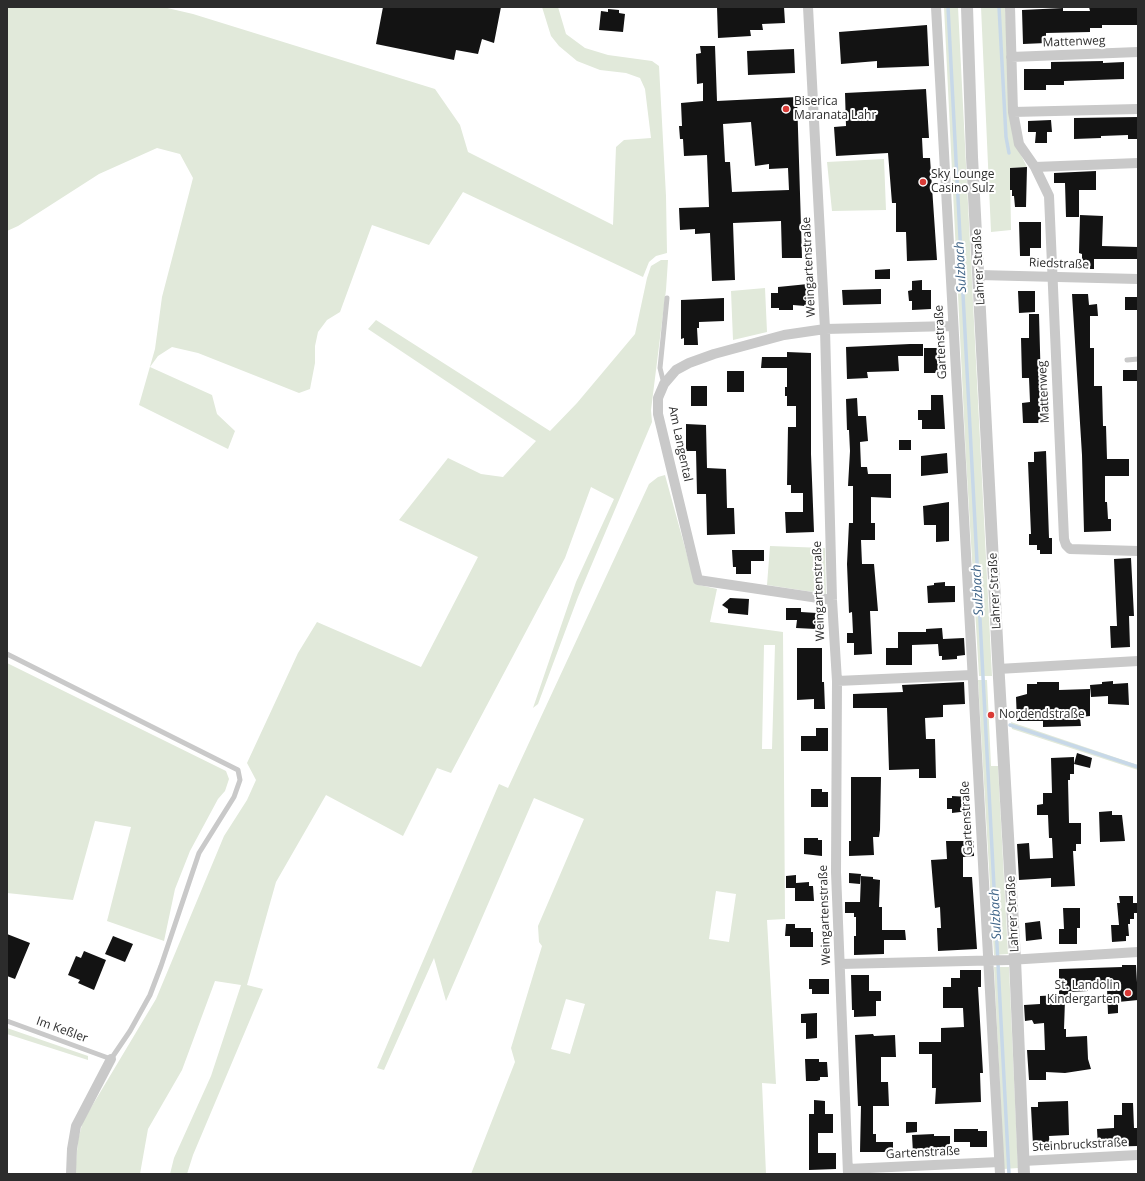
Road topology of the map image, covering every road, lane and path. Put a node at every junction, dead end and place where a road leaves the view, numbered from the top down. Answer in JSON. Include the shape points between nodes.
{"nodes":[{"id":1,"x":808,"y":7,"type":"edge"},
{"id":2,"x":936,"y":7,"type":"edge"},
{"id":3,"x":967,"y":7,"type":"edge"},
{"id":4,"x":1010,"y":7,"type":"edge"},
{"id":5,"x":1138,"y":52,"type":"edge"},
{"id":6,"x":1010,"y":57,"type":"junction"},
{"id":7,"x":1138,"y":109,"type":"edge"},
{"id":8,"x":1013,"y":112,"type":"junction"},
{"id":9,"x":1138,"y":163,"type":"edge"},
{"id":10,"x":1035,"y":167,"type":"junction"},
{"id":11,"x":979,"y":275,"type":"junction"},
{"id":12,"x":1051,"y":276,"type":"junction"},
{"id":13,"x":1138,"y":279,"type":"edge"},
{"id":14,"x":667,"y":298,"type":"dead end"},
{"id":15,"x":953,"y":326,"type":"junction"},
{"id":16,"x":826,"y":328,"type":"junction"},
{"id":17,"x":1138,"y":359,"type":"edge"},
{"id":18,"x":1127,"y":360,"type":"dead end"},
{"id":19,"x":664,"y":384,"type":"junction"},
{"id":20,"x":1138,"y":552,"type":"edge"},
{"id":21,"x":832,"y":600,"type":"junction"},
{"id":22,"x":7,"y":654,"type":"edge"},
{"id":23,"x":1138,"y":661,"type":"edge"},
{"id":24,"x":998,"y":669,"type":"junction"},
{"id":25,"x":972,"y":675,"type":"junction"},
{"id":26,"x":837,"y":681,"type":"junction"},
{"id":27,"x":1138,"y":952,"type":"edge"},
{"id":28,"x":1012,"y":959,"type":"junction"},
{"id":29,"x":990,"y":960,"type":"junction"},
{"id":30,"x":840,"y":964,"type":"junction"},
{"id":31,"x":7,"y":1021,"type":"edge"},
{"id":32,"x":111,"y":1059,"type":"junction"},
{"id":33,"x":1138,"y":1155,"type":"edge"},
{"id":34,"x":1023,"y":1161,"type":"junction"},
{"id":35,"x":999,"y":1162,"type":"junction"},
{"id":36,"x":848,"y":1172,"type":"edge"},
{"id":37,"x":71,"y":1174,"type":"edge"},
{"id":38,"x":1000,"y":1174,"type":"edge"},
{"id":39,"x":1024,"y":1174,"type":"edge"}],
"edges":[{"from":1,"to":16,"type":"street","name":"Weingartenstraße"},
{"from":2,"to":15,"type":"street","name":"Gartenstraße"},
{"from":3,"to":11,"type":"street","name":"Lahrer Straße"},
{"from":4,"to":6,"type":"street","name":"Mattenweg"},
{"from":5,"to":6,"type":"street","name":"Mattenweg"},
{"from":6,"to":8,"type":"street","name":"Mattenweg"},
{"from":7,"to":8,"type":"street"},
{"from":8,"to":10,"type":"street","name":"Mattenweg","via":[[1019,144]]},
{"from":9,"to":10,"type":"street"},
{"from":10,"to":12,"type":"street","name":"Mattenweg","via":[[1049,196]]},
{"from":11,"to":12,"type":"street","name":"Riedstraße"},
{"from":11,"to":24,"type":"street","name":"Lahrer Straße"},
{"from":12,"to":13,"type":"street","name":"Riedstraße"},
{"from":12,"to":20,"type":"street","name":"Mattenweg","via":[[1066,545],[1070,549]]},
{"from":14,"to":19,"type":"lane","via":[[660,368]]},
{"from":15,"to":16,"type":"street","name":"Am Langental"},
{"from":15,"to":25,"type":"street","name":"Gartenstraße"},
{"from":16,"to":19,"type":"street","name":"Am Langental","via":[[784,335],[714,354],[676,370]]},
{"from":16,"to":21,"type":"street","name":"Weingartenstraße"},
{"from":17,"to":18,"type":"lane"},
{"from":19,"to":21,"type":"street","name":"Am Langental","via":[[658,398],[658,414],[698,580]]},
{"from":21,"to":26,"type":"street","name":"Weingartenstraße"},
{"from":22,"to":32,"type":"lane","via":[[238,770],[240,780],[234,797],[199,853],[150,995]]},
{"from":23,"to":24,"type":"street"},
{"from":24,"to":28,"type":"street","name":"Lahrer Straße"},
{"from":25,"to":26,"type":"street"},
{"from":25,"to":29,"type":"street","name":"Gartenstraße"},
{"from":26,"to":30,"type":"street","name":"Weingartenstraße","via":[[836,872]]},
{"from":27,"to":28,"type":"street"},
{"from":28,"to":29,"type":"street"},
{"from":28,"to":34,"type":"street","name":"Lahrer Straße"},
{"from":29,"to":30,"type":"street"},
{"from":29,"to":35,"type":"street","name":"Gartenstraße"},
{"from":30,"to":36,"type":"street","name":"Weingartenstraße"},
{"from":31,"to":32,"type":"lane","name":"Im Keßler"},
{"from":32,"to":37,"type":"street","via":[[76,1126]]},
{"from":33,"to":34,"type":"street","name":"Steinbruckstraße"},
{"from":34,"to":39,"type":"street","name":"Lahrer Straße"},
{"from":35,"to":36,"type":"street","name":"Gartenstraße"},
{"from":35,"to":38,"type":"street","name":"Gartenstraße"}]}
